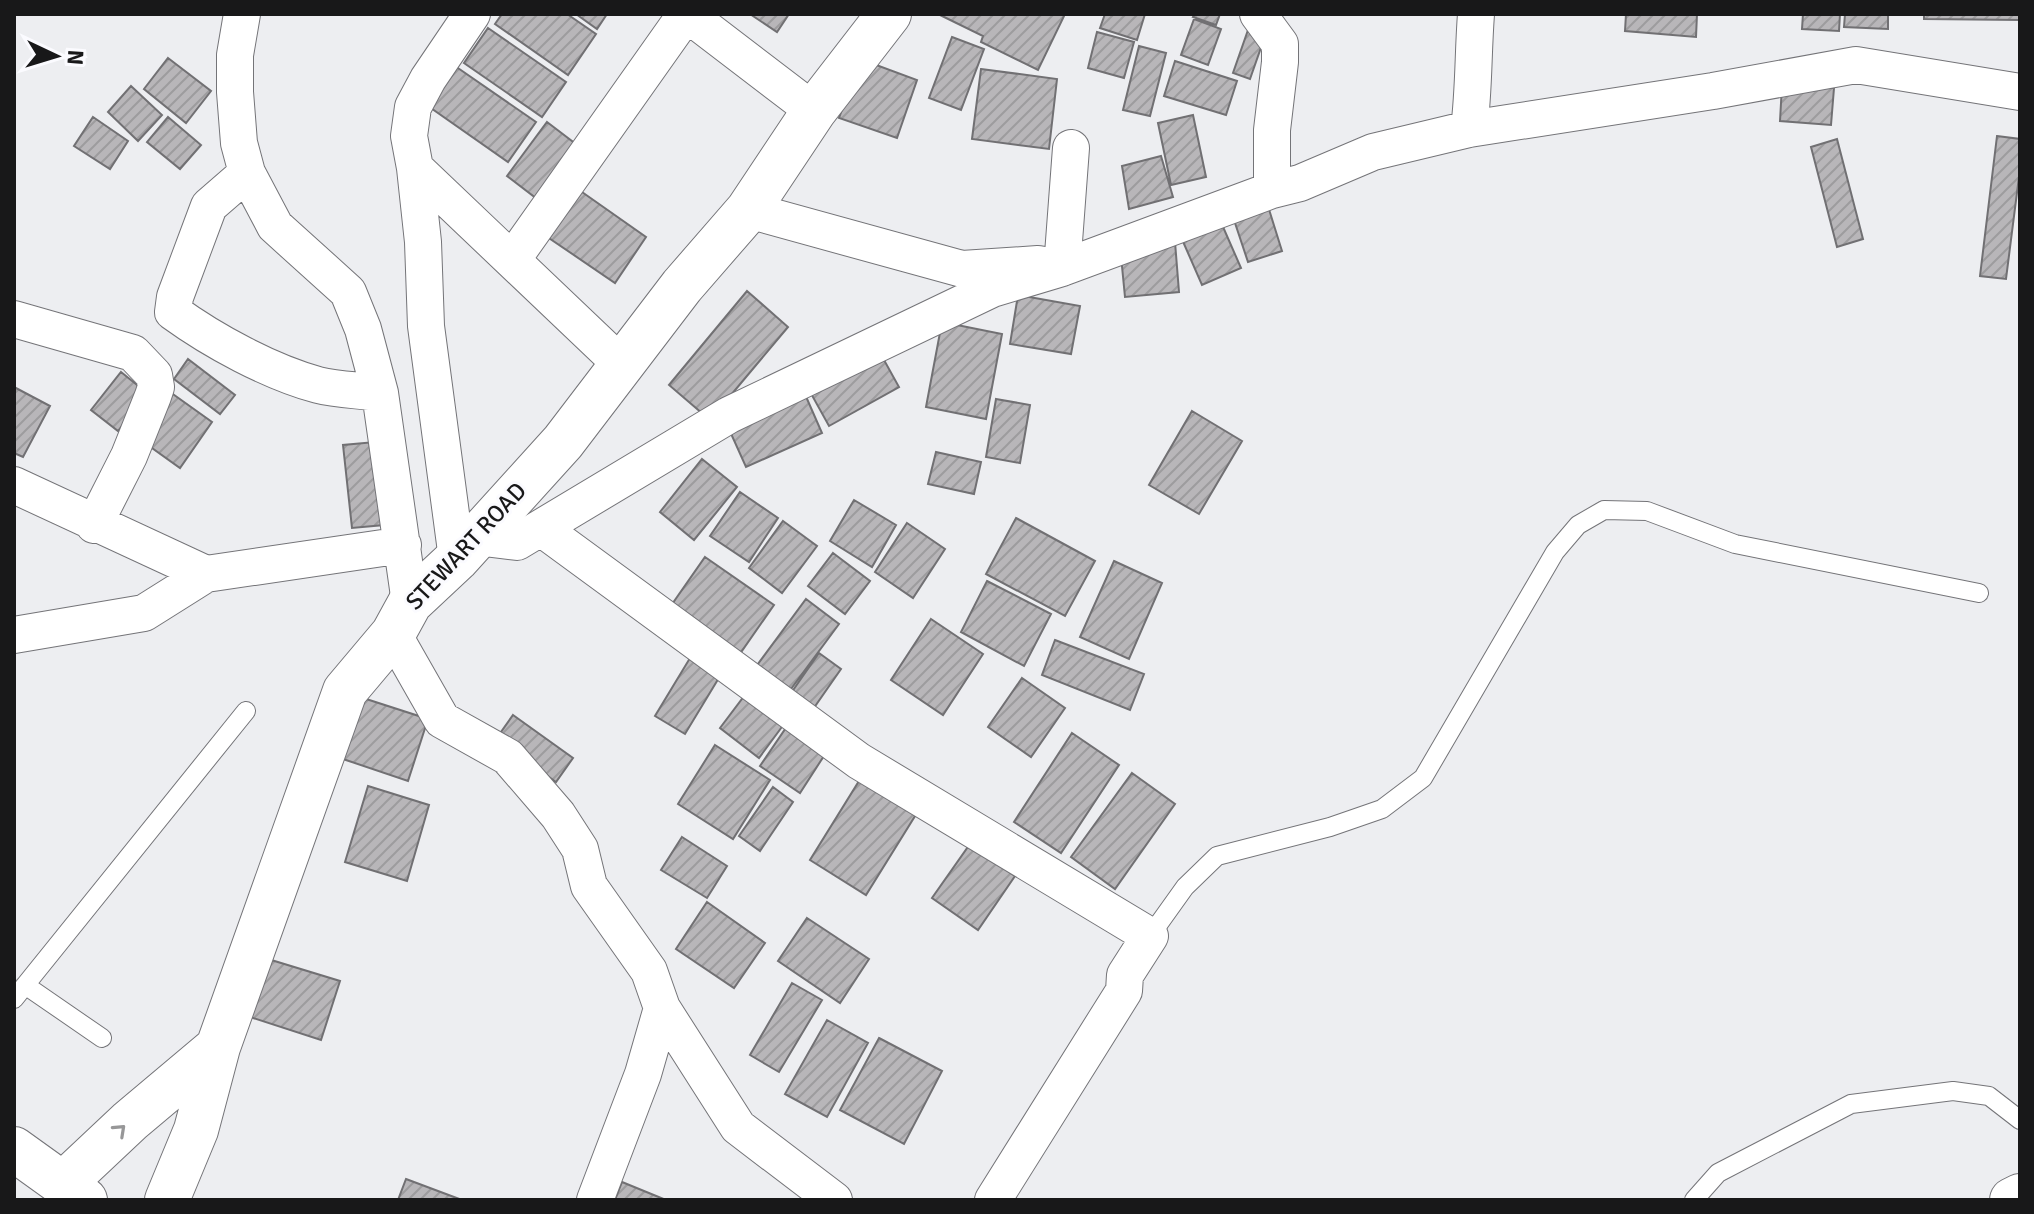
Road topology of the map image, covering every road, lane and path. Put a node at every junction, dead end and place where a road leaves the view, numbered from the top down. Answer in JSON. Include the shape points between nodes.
{"nodes":[{"id":1,"x":242,"y":14,"type":"edge"},
{"id":2,"x":472,"y":14,"type":"edge"},
{"id":3,"x":686,"y":14,"type":"edge"},
{"id":4,"x":889,"y":14,"type":"edge"},
{"id":5,"x":1258,"y":14,"type":"edge"},
{"id":6,"x":1476,"y":14,"type":"edge"},
{"id":7,"x":1287,"y":29,"type":"edge"},
{"id":8,"x":2020,"y":92,"type":"edge"},
{"id":9,"x":814,"y":111,"type":"junction"},
{"id":10,"x":1469,"y":129,"type":"junction"},
{"id":11,"x":1071,"y":148,"type":"dead end"},
{"id":12,"x":415,"y":168,"type":"junction"},
{"id":13,"x":247,"y":173,"type":"junction"},
{"id":14,"x":1272,"y":190,"type":"junction"},
{"id":15,"x":748,"y":210,"type":"junction"},
{"id":16,"x":512,"y":260,"type":"junction"},
{"id":17,"x":1062,"y":268,"type":"junction"},
{"id":18,"x":14,"y":319,"type":"edge"},
{"id":19,"x":622,"y":365,"type":"junction"},
{"id":20,"x":380,"y":393,"type":"junction"},
{"id":21,"x":14,"y":485,"type":"edge"},
{"id":22,"x":94,"y":525,"type":"junction"},
{"id":23,"x":541,"y":528,"type":"junction"},
{"id":24,"x":403,"y":545,"type":"junction"},
{"id":25,"x":467,"y":548,"type":"junction"},
{"id":26,"x":206,"y":574,"type":"junction"},
{"id":27,"x":1979,"y":593,"type":"dead end"},
{"id":28,"x":401,"y":619,"type":"junction"},
{"id":29,"x":14,"y":635,"type":"edge"},
{"id":30,"x":246,"y":711,"type":"dead end"},
{"id":31,"x":1150,"y":936,"type":"junction"},
{"id":32,"x":20,"y":992,"type":"edge"},
{"id":33,"x":662,"y":1008,"type":"junction"},
{"id":34,"x":102,"y":1038,"type":"dead end"},
{"id":35,"x":218,"y":1047,"type":"junction"},
{"id":36,"x":2020,"y":1120,"type":"edge"},
{"id":37,"x":14,"y":1149,"type":"edge"},
{"id":38,"x":74,"y":1192,"type":"edge"},
{"id":39,"x":2020,"y":1196,"type":"edge"},
{"id":40,"x":167,"y":1200,"type":"edge"},
{"id":41,"x":595,"y":1200,"type":"edge"},
{"id":42,"x":834,"y":1200,"type":"edge"},
{"id":43,"x":993,"y":1200,"type":"edge"},
{"id":44,"x":1694,"y":1200,"type":"edge"},
{"id":45,"x":2012,"y":1200,"type":"edge"}],
"edges":[{"from":1,"to":13,"type":"street","via":[[235,92]]},
{"from":2,"to":12,"type":"street","via":[[413,107],[409,136]]},
{"from":3,"to":9,"type":"street"},
{"from":3,"to":16,"type":"street"},
{"from":4,"to":9,"type":"street","name":"STEWART ROAD"},
{"from":5,"to":7,"type":"street"},
{"from":6,"to":10,"type":"street"},
{"from":7,"to":14,"type":"street","via":[[1272,130]]},
{"from":8,"to":10,"type":"street","via":[[1856,65]]},
{"from":9,"to":15,"type":"street","name":"STEWART ROAD"},
{"from":10,"to":14,"type":"street","via":[[1373,152]]},
{"from":11,"to":17,"type":"street"},
{"from":12,"to":16,"type":"street"},
{"from":12,"to":25,"type":"street","via":[[426,326]]},
{"from":13,"to":20,"type":"street","via":[[275,226],[348,292]]},
{"from":13,"to":20,"type":"street","via":[[209,206],[173,312],[248,357],[318,385]]},
{"from":14,"to":17,"type":"street"},
{"from":15,"to":17,"type":"street","via":[[962,269],[1038,264]]},
{"from":15,"to":19,"type":"street","name":"STEWART ROAD"},
{"from":16,"to":19,"type":"street"},
{"from":17,"to":23,"type":"street","via":[[992,289],[729,415]]},
{"from":18,"to":22,"type":"street","via":[[133,353],[154,375],[156,387],[129,456]]},
{"from":19,"to":25,"type":"street","name":"STEWART ROAD","via":[[563,442]]},
{"from":20,"to":24,"type":"street"},
{"from":21,"to":22,"type":"street"},
{"from":22,"to":26,"type":"street"},
{"from":23,"to":25,"type":"street","via":[[517,542]]},
{"from":23,"to":31,"type":"street","via":[[859,761]]},
{"from":24,"to":26,"type":"street"},
{"from":24,"to":28,"type":"street"},
{"from":25,"to":28,"type":"street","name":"STEWART ROAD"},
{"from":26,"to":29,"type":"street","via":[[144,613]]},
{"from":27,"to":31,"type":"lane","via":[[1735,544],[1647,511],[1604,510],[1578,525],[1555,552],[1423,778],[1382,809],[1217,856],[1185,887]]},
{"from":28,"to":33,"type":"street","via":[[442,720],[508,757],[558,815],[580,849],[589,886],[649,971]]},
{"from":28,"to":35,"type":"street","name":"STEWART ROAD","via":[[345,691]]},
{"from":30,"to":32,"type":"lane"},
{"from":31,"to":43,"type":"street","via":[[1125,975],[1124,991]]},
{"from":32,"to":34,"type":"lane"},
{"from":33,"to":41,"type":"street"},
{"from":33,"to":42,"type":"street","via":[[738,1127]]},
{"from":38,"to":35,"type":"street","one_way":true,"via":[[130,1121]]},
{"from":35,"to":40,"type":"street","name":"STEWART ROAD","via":[[196,1130]]},
{"from":36,"to":44,"type":"lane","via":[[1989,1096],[1953,1091],[1851,1104],[1718,1173]]},
{"from":37,"to":38,"type":"street"},
{"from":39,"to":45,"type":"street"}]}
